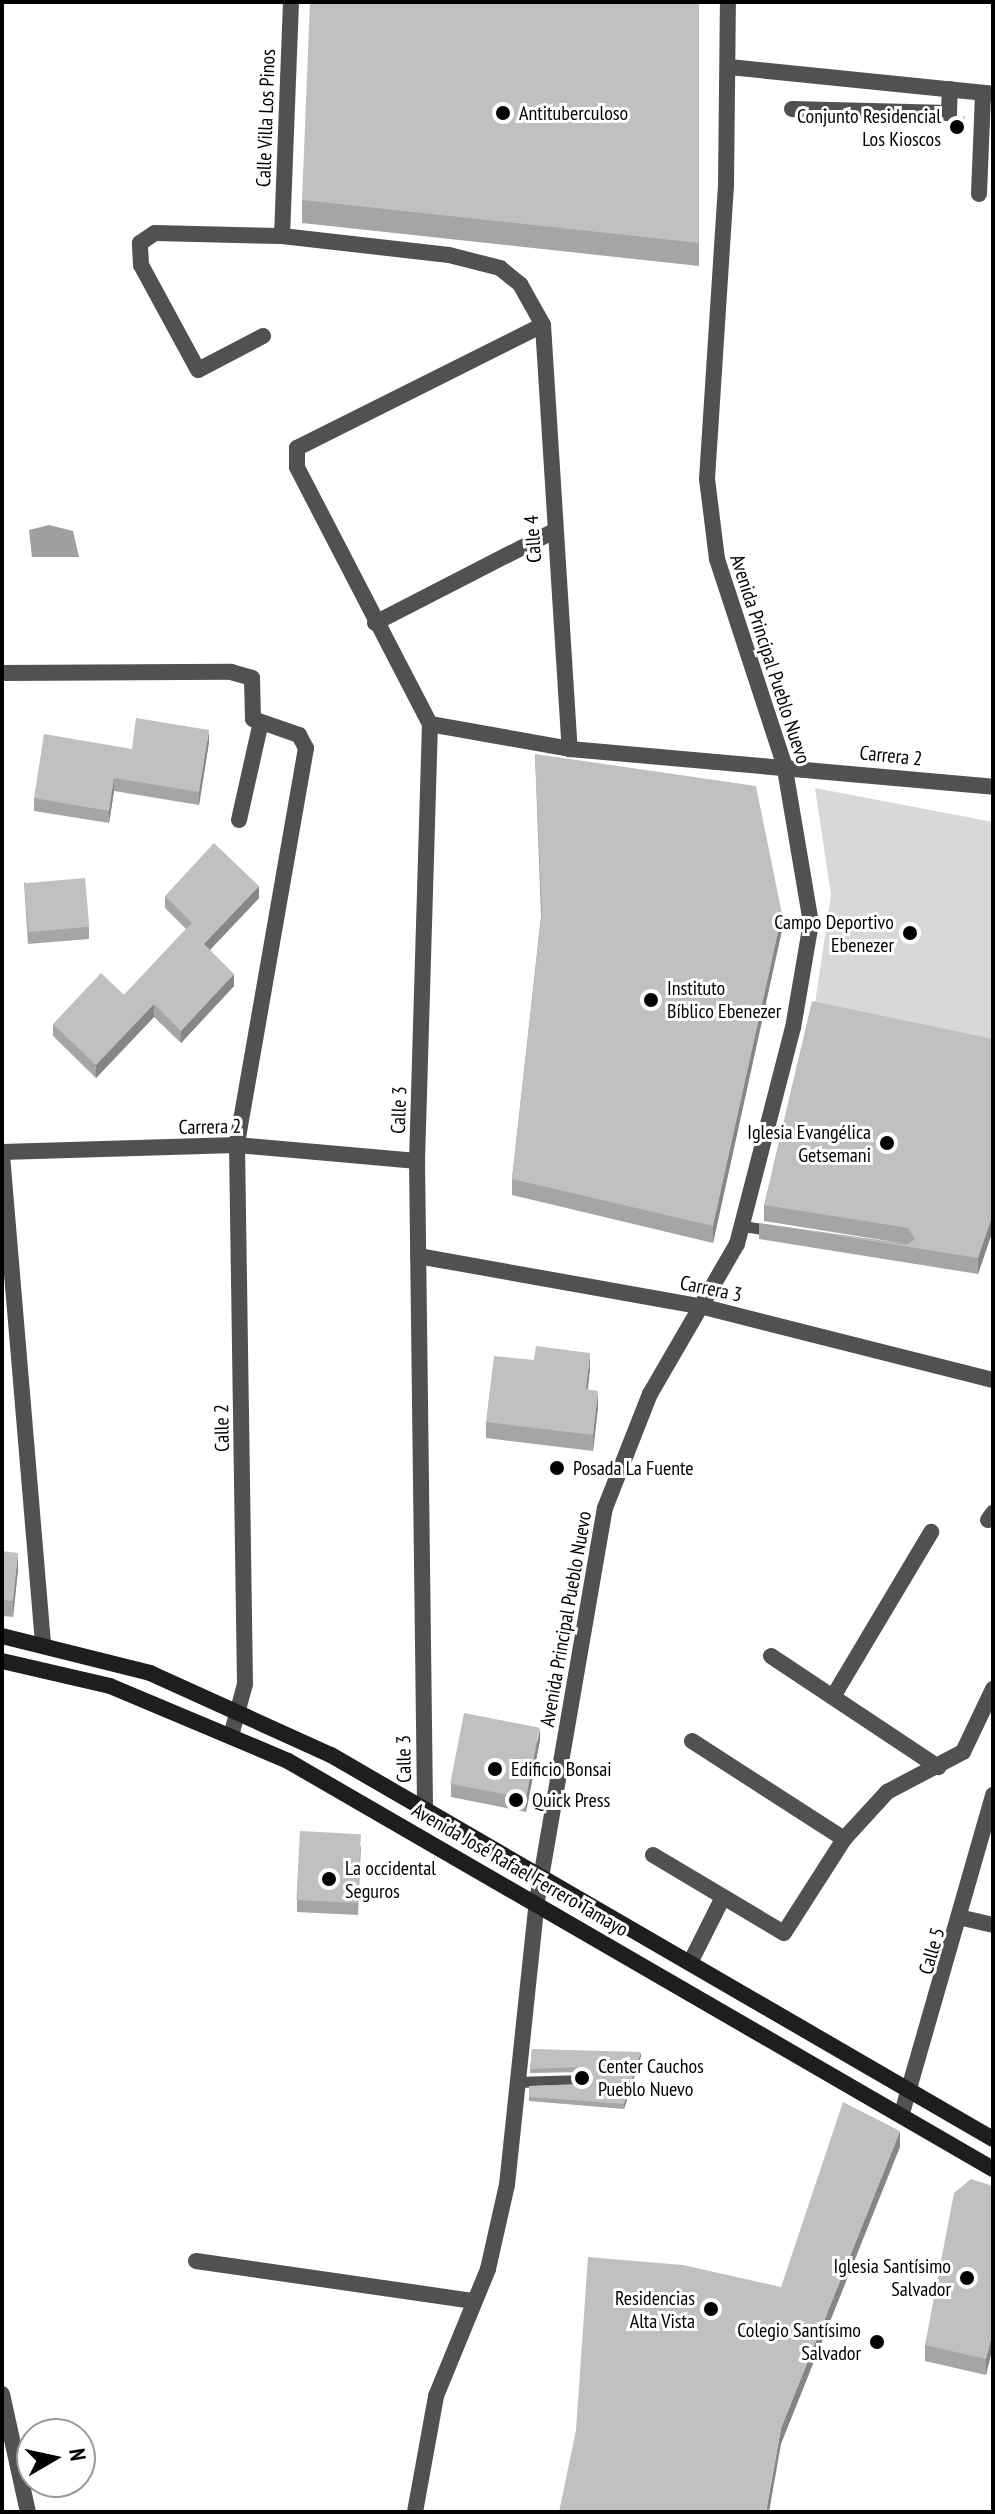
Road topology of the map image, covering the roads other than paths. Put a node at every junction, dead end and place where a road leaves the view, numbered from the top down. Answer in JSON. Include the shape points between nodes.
{"nodes":[{"id":1,"x":291,"y":2,"type":"edge"},
{"id":2,"x":728,"y":2,"type":"edge"},
{"id":3,"x":729,"y":67,"type":"junction"},
{"id":4,"x":950,"y":89,"type":"junction"},
{"id":5,"x":988,"y":93,"type":"edge"},
{"id":6,"x":792,"y":109,"type":"dead end"},
{"id":7,"x":979,"y":194,"type":"dead end"},
{"id":8,"x":282,"y":236,"type":"junction"},
{"id":9,"x":543,"y":325,"type":"junction"},
{"id":10,"x":263,"y":336,"type":"dead end"},
{"id":11,"x":552,"y":532,"type":"junction"},
{"id":12,"x":375,"y":623,"type":"junction"},
{"id":13,"x":2,"y":673,"type":"edge"},
{"id":14,"x":430,"y":724,"type":"junction"},
{"id":15,"x":260,"y":726,"type":"junction"},
{"id":16,"x":570,"y":749,"type":"junction"},
{"id":17,"x":784,"y":764,"type":"junction"},
{"id":18,"x":993,"y":787,"type":"edge"},
{"id":19,"x":239,"y":820,"type":"dead end"},
{"id":20,"x":237,"y":1145,"type":"junction"},
{"id":21,"x":2,"y":1154,"type":"edge"},
{"id":22,"x":417,"y":1161,"type":"junction"},
{"id":23,"x":743,"y":1226,"type":"junction"},
{"id":24,"x":788,"y":1234,"type":"edge"},
{"id":25,"x":418,"y":1256,"type":"junction"},
{"id":26,"x":7,"y":1277,"type":"edge"},
{"id":27,"x":704,"y":1307,"type":"junction"},
{"id":28,"x":993,"y":1380,"type":"edge"},
{"id":29,"x":931,"y":1532,"type":"dead end"},
{"id":30,"x":2,"y":1636,"type":"edge"},
{"id":31,"x":43,"y":1642,"type":"junction"},
{"id":32,"x":771,"y":1656,"type":"dead end"},
{"id":33,"x":2,"y":1661,"type":"edge"},
{"id":34,"x":993,"y":1689,"type":"edge"},
{"id":35,"x":834,"y":1695,"type":"junction"},
{"id":36,"x":240,"y":1711,"type":"junction"},
{"id":37,"x":231,"y":1736,"type":"junction"},
{"id":38,"x":692,"y":1741,"type":"dead end"},
{"id":39,"x":938,"y":1767,"type":"junction"},
{"id":40,"x":990,"y":1796,"type":"edge"},
{"id":41,"x":425,"y":1805,"type":"junction"},
{"id":42,"x":844,"y":1839,"type":"junction"},
{"id":43,"x":653,"y":1855,"type":"dead end"},
{"id":44,"x":542,"y":1873,"type":"junction"},
{"id":45,"x":722,"y":1899,"type":"junction"},
{"id":46,"x":537,"y":1901,"type":"junction"},
{"id":47,"x":963,"y":1918,"type":"junction"},
{"id":48,"x":993,"y":1925,"type":"edge"},
{"id":49,"x":691,"y":1961,"type":"junction"},
{"id":50,"x":583,"y":2080,"type":"edge"},
{"id":51,"x":516,"y":2082,"type":"junction"},
{"id":52,"x":913,"y":2092,"type":"junction"},
{"id":53,"x":902,"y":2113,"type":"junction"},
{"id":54,"x":993,"y":2139,"type":"edge"},
{"id":55,"x":993,"y":2169,"type":"edge"},
{"id":56,"x":196,"y":2261,"type":"dead end"},
{"id":57,"x":472,"y":2301,"type":"junction"},
{"id":58,"x":2,"y":2394,"type":"edge"},
{"id":59,"x":28,"y":2512,"type":"edge"},
{"id":60,"x":415,"y":2512,"type":"edge"}],
"edges":[{"from":1,"to":8,"type":"street","name":"Calle Villa Los Pinos"},
{"from":2,"to":3,"type":"street","name":"Avenida Principal Pueblo Nuevo"},
{"from":3,"to":4,"type":"street"},
{"from":3,"to":17,"type":"street","name":"Avenida Principal Pueblo Nuevo","via":[[707,479],[717,559]]},
{"from":4,"to":5,"type":"street"},
{"from":4,"to":6,"type":"street","via":[[949,113]]},
{"from":5,"to":7,"type":"street"},
{"from":8,"to":9,"type":"street","via":[[500,268],[520,284]]},
{"from":8,"to":10,"type":"street","via":[[155,233],[140,243],[141,265],[198,370]]},
{"from":9,"to":11,"type":"street","name":"Calle 4"},
{"from":9,"to":12,"type":"street","via":[[297,448],[297,467]]},
{"from":11,"to":12,"type":"street"},
{"from":11,"to":16,"type":"street","name":"Calle 4"},
{"from":12,"to":14,"type":"street"},
{"from":13,"to":15,"type":"street","via":[[231,672],[252,678],[249,710]]},
{"from":14,"to":16,"type":"street","name":"Carrera 2"},
{"from":14,"to":22,"type":"street","name":"Calle 3"},
{"from":15,"to":19,"type":"street"},
{"from":15,"to":20,"type":"street","name":"Calle 2","via":[[299,735],[306,748]]},
{"from":16,"to":17,"type":"street","name":"Carrera 2"},
{"from":17,"to":18,"type":"street","name":"Carrera 2"},
{"from":17,"to":23,"type":"street","name":"Avenida Principal Pueblo Nuevo","via":[[811,923],[793,1028]]},
{"from":20,"to":21,"type":"street","name":"Carrera 2"},
{"from":20,"to":22,"type":"street","name":"Carrera 2"},
{"from":20,"to":36,"type":"street","name":"Calle 2"},
{"from":21,"to":26,"type":"street"},
{"from":22,"to":25,"type":"street","name":"Calle 3"},
{"from":23,"to":24,"type":"lane"},
{"from":23,"to":27,"type":"street","name":"Avenida Principal Pueblo Nuevo"},
{"from":25,"to":27,"type":"street","name":"Carrera 3"},
{"from":25,"to":41,"type":"street","name":"Calle 3"},
{"from":26,"to":31,"type":"street"},
{"from":27,"to":28,"type":"street","name":"Carrera 3"},
{"from":27,"to":44,"type":"street","name":"Avenida Principal Pueblo Nuevo","via":[[629,1436],[605,1508]]},
{"from":29,"to":35,"type":"street"},
{"from":30,"to":31,"type":"street","name":"Avenida José Rafael Ferrero Tamayo"},
{"from":31,"to":36,"type":"street","name":"Avenida José Rafael Ferrero Tamayo","via":[[150,1673]]},
{"from":32,"to":35,"type":"street"},
{"from":33,"to":37,"type":"street","name":"Avenida José Rafael Ferrero Tamayo","via":[[110,1686]]},
{"from":34,"to":39,"type":"street","via":[[963,1752]]},
{"from":35,"to":39,"type":"street"},
{"from":36,"to":37,"type":"street"},
{"from":36,"to":41,"type":"street","name":"Avenida José Rafael Ferrero Tamayo"},
{"from":37,"to":46,"type":"street","name":"Avenida José Rafael Ferrero Tamayo"},
{"from":38,"to":42,"type":"street"},
{"from":39,"to":42,"type":"street","via":[[897,1783]]},
{"from":40,"to":47,"type":"street","name":"Calle 5"},
{"from":41,"to":44,"type":"street","name":"Avenida José Rafael Ferrero Tamayo"},
{"from":42,"to":45,"type":"street","via":[[784,1933]]},
{"from":43,"to":45,"type":"street"},
{"from":44,"to":46,"type":"street","name":"Avenida Principal Pueblo Nuevo"},
{"from":44,"to":49,"type":"street","name":"Avenida José Rafael Ferrero Tamayo"},
{"from":45,"to":49,"type":"street"},
{"from":46,"to":51,"type":"street","name":"Avenida Principal Pueblo Nuevo"},
{"from":46,"to":53,"type":"street","name":"Avenida José Rafael Ferrero Tamayo"},
{"from":47,"to":48,"type":"street"},
{"from":47,"to":52,"type":"street","name":"Calle 5"},
{"from":49,"to":52,"type":"street","name":"Avenida José Rafael Ferrero Tamayo"},
{"from":50,"to":51,"type":"lane"},
{"from":51,"to":57,"type":"street","name":"Avenida Principal Pueblo Nuevo","via":[[507,2185],[488,2269]]},
{"from":52,"to":53,"type":"street","name":"Calle 5"},
{"from":52,"to":54,"type":"street","name":"Avenida José Rafael Ferrero Tamayo"},
{"from":53,"to":55,"type":"street","name":"Avenida José Rafael Ferrero Tamayo"},
{"from":56,"to":57,"type":"street"},
{"from":57,"to":60,"type":"street","name":"Avenida Principal Pueblo Nuevo","via":[[436,2396]]},
{"from":58,"to":59,"type":"street"}]}
